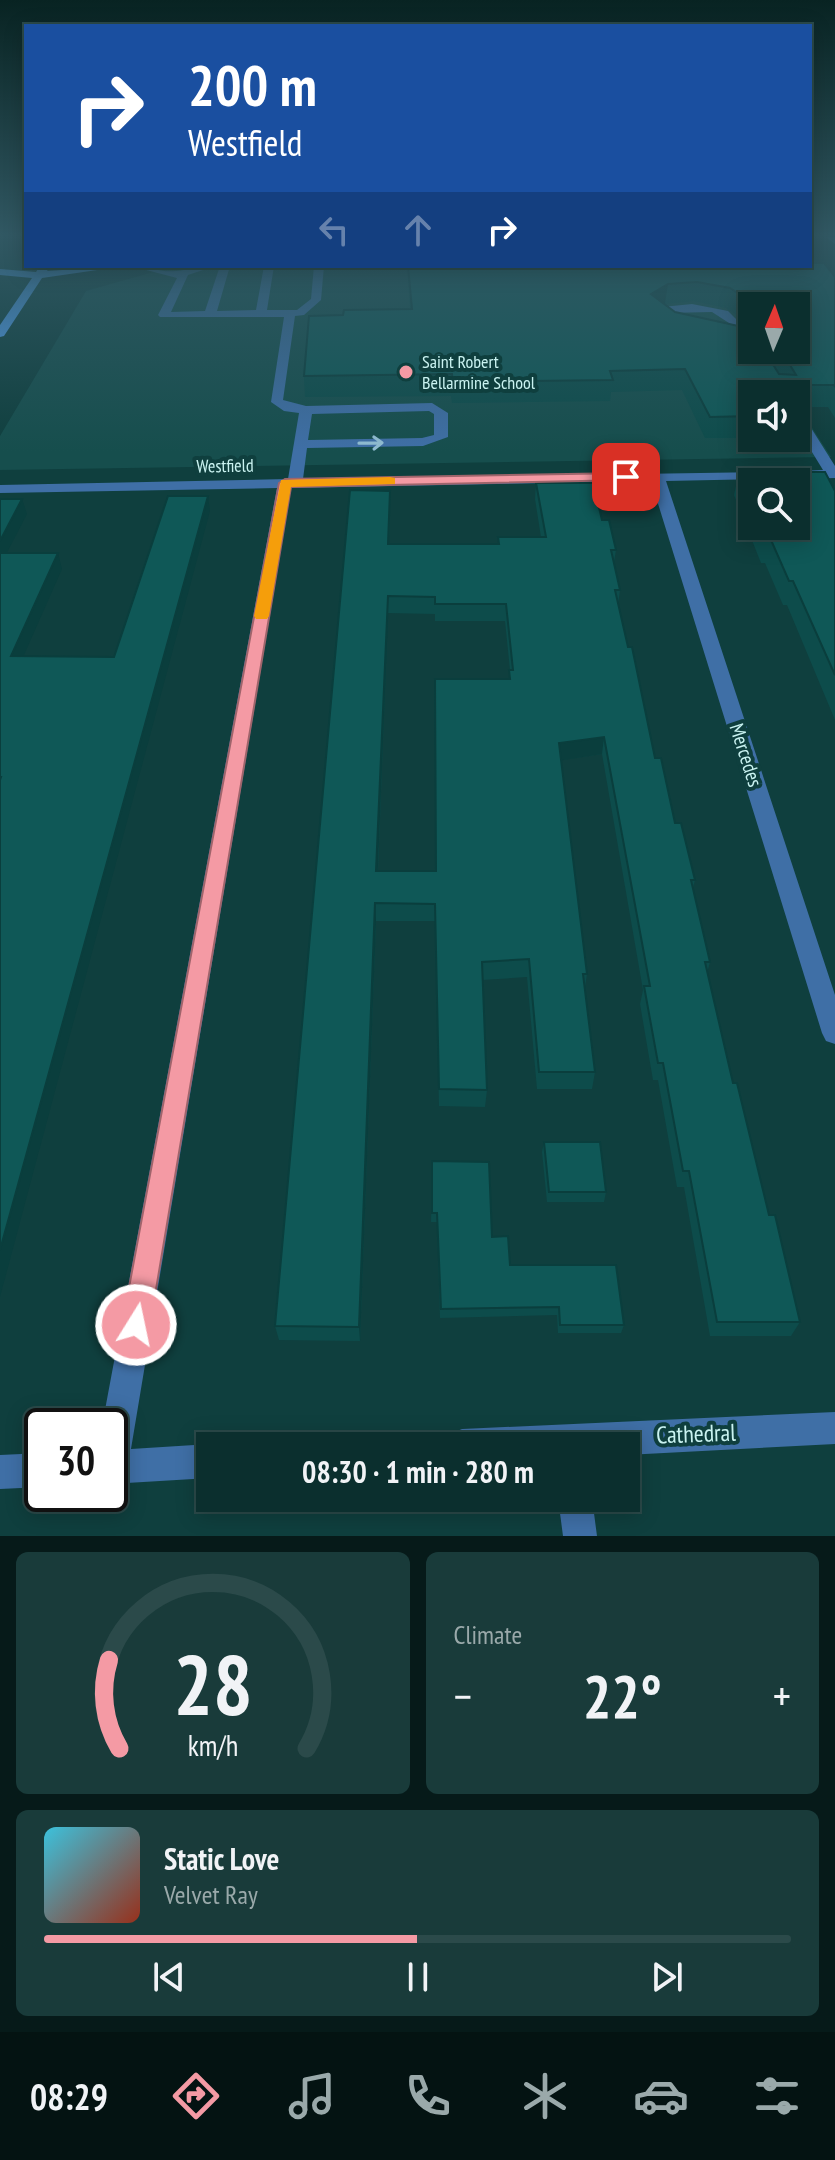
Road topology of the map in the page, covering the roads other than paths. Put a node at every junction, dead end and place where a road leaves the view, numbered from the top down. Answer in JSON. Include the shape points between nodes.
{"nodes":[{"id":1,"x":17,"y":309,"type":"edge"},
{"id":2,"x":167,"y":309,"type":"edge"},
{"id":3,"x":212,"y":309,"type":"edge"},
{"id":4,"x":262,"y":309,"type":"edge"},
{"id":5,"x":305,"y":309,"type":"edge"},
{"id":6,"x":687,"y":309,"type":"edge"},
{"id":7,"x":717,"y":309,"type":"edge"},
{"id":8,"x":290,"y":313,"type":"junction"},
{"id":9,"x":210,"y":314,"type":"junction"},
{"id":10,"x":261,"y":314,"type":"junction"},
{"id":11,"x":738,"y":322,"type":"edge"},
{"id":12,"x":677,"y":327,"type":"edge"},
{"id":13,"x":0,"y":334,"type":"edge"},
{"id":14,"x":306,"y":410,"type":"junction"},
{"id":15,"x":810,"y":437,"type":"edge"},
{"id":16,"x":300,"y":444,"type":"junction"},
{"id":17,"x":834,"y":474,"type":"edge"},
{"id":18,"x":657,"y":477,"type":"junction"},
{"id":19,"x":290,"y":483,"type":"junction"},
{"id":20,"x":0,"y":489,"type":"edge"},
{"id":21,"x":835,"y":1033,"type":"edge"},
{"id":22,"x":121,"y":1408,"type":"edge"},
{"id":23,"x":835,"y":1428,"type":"edge"},
{"id":24,"x":640,"y":1439,"type":"edge"},
{"id":25,"x":196,"y":1462,"type":"edge"},
{"id":26,"x":128,"y":1466,"type":"edge"},
{"id":27,"x":24,"y":1471,"type":"edge"},
{"id":28,"x":0,"y":1472,"type":"edge"},
{"id":29,"x":577,"y":1512,"type":"edge"},
{"id":30,"x":580,"y":1536,"type":"edge"}],
"edges":[{"from":1,"to":13,"type":"main road"},
{"from":2,"to":9,"type":"street","via":[[164,315]]},
{"from":3,"to":9,"type":"street"},
{"from":4,"to":10,"type":"street"},
{"from":5,"to":8,"type":"street"},
{"from":6,"to":12,"type":"street","via":[[657,313]]},
{"from":7,"to":11,"type":"street"},
{"from":8,"to":10,"type":"street"},
{"from":8,"to":14,"type":"street","via":[[277,402]]},
{"from":9,"to":10,"type":"street"},
{"from":14,"to":16,"type":"street"},
{"from":16,"to":14,"type":"street","one_way":true,"via":[[423,442],[441,437],[441,413],[432,407]]},
{"from":15,"to":17,"type":"street"},
{"from":16,"to":19,"type":"street"},
{"from":17,"to":18,"type":"street","name":"Westfield"},
{"from":18,"to":19,"type":"street","name":"Westfield"},
{"from":18,"to":21,"type":"street","name":"Mercedes"},
{"from":19,"to":20,"type":"street","name":"Westfield"},
{"from":19,"to":22,"type":"street"},
{"from":23,"to":24,"type":"street","name":"Cathedral"},
{"from":25,"to":26,"type":"street"},
{"from":27,"to":28,"type":"street"},
{"from":29,"to":30,"type":"street"}]}
